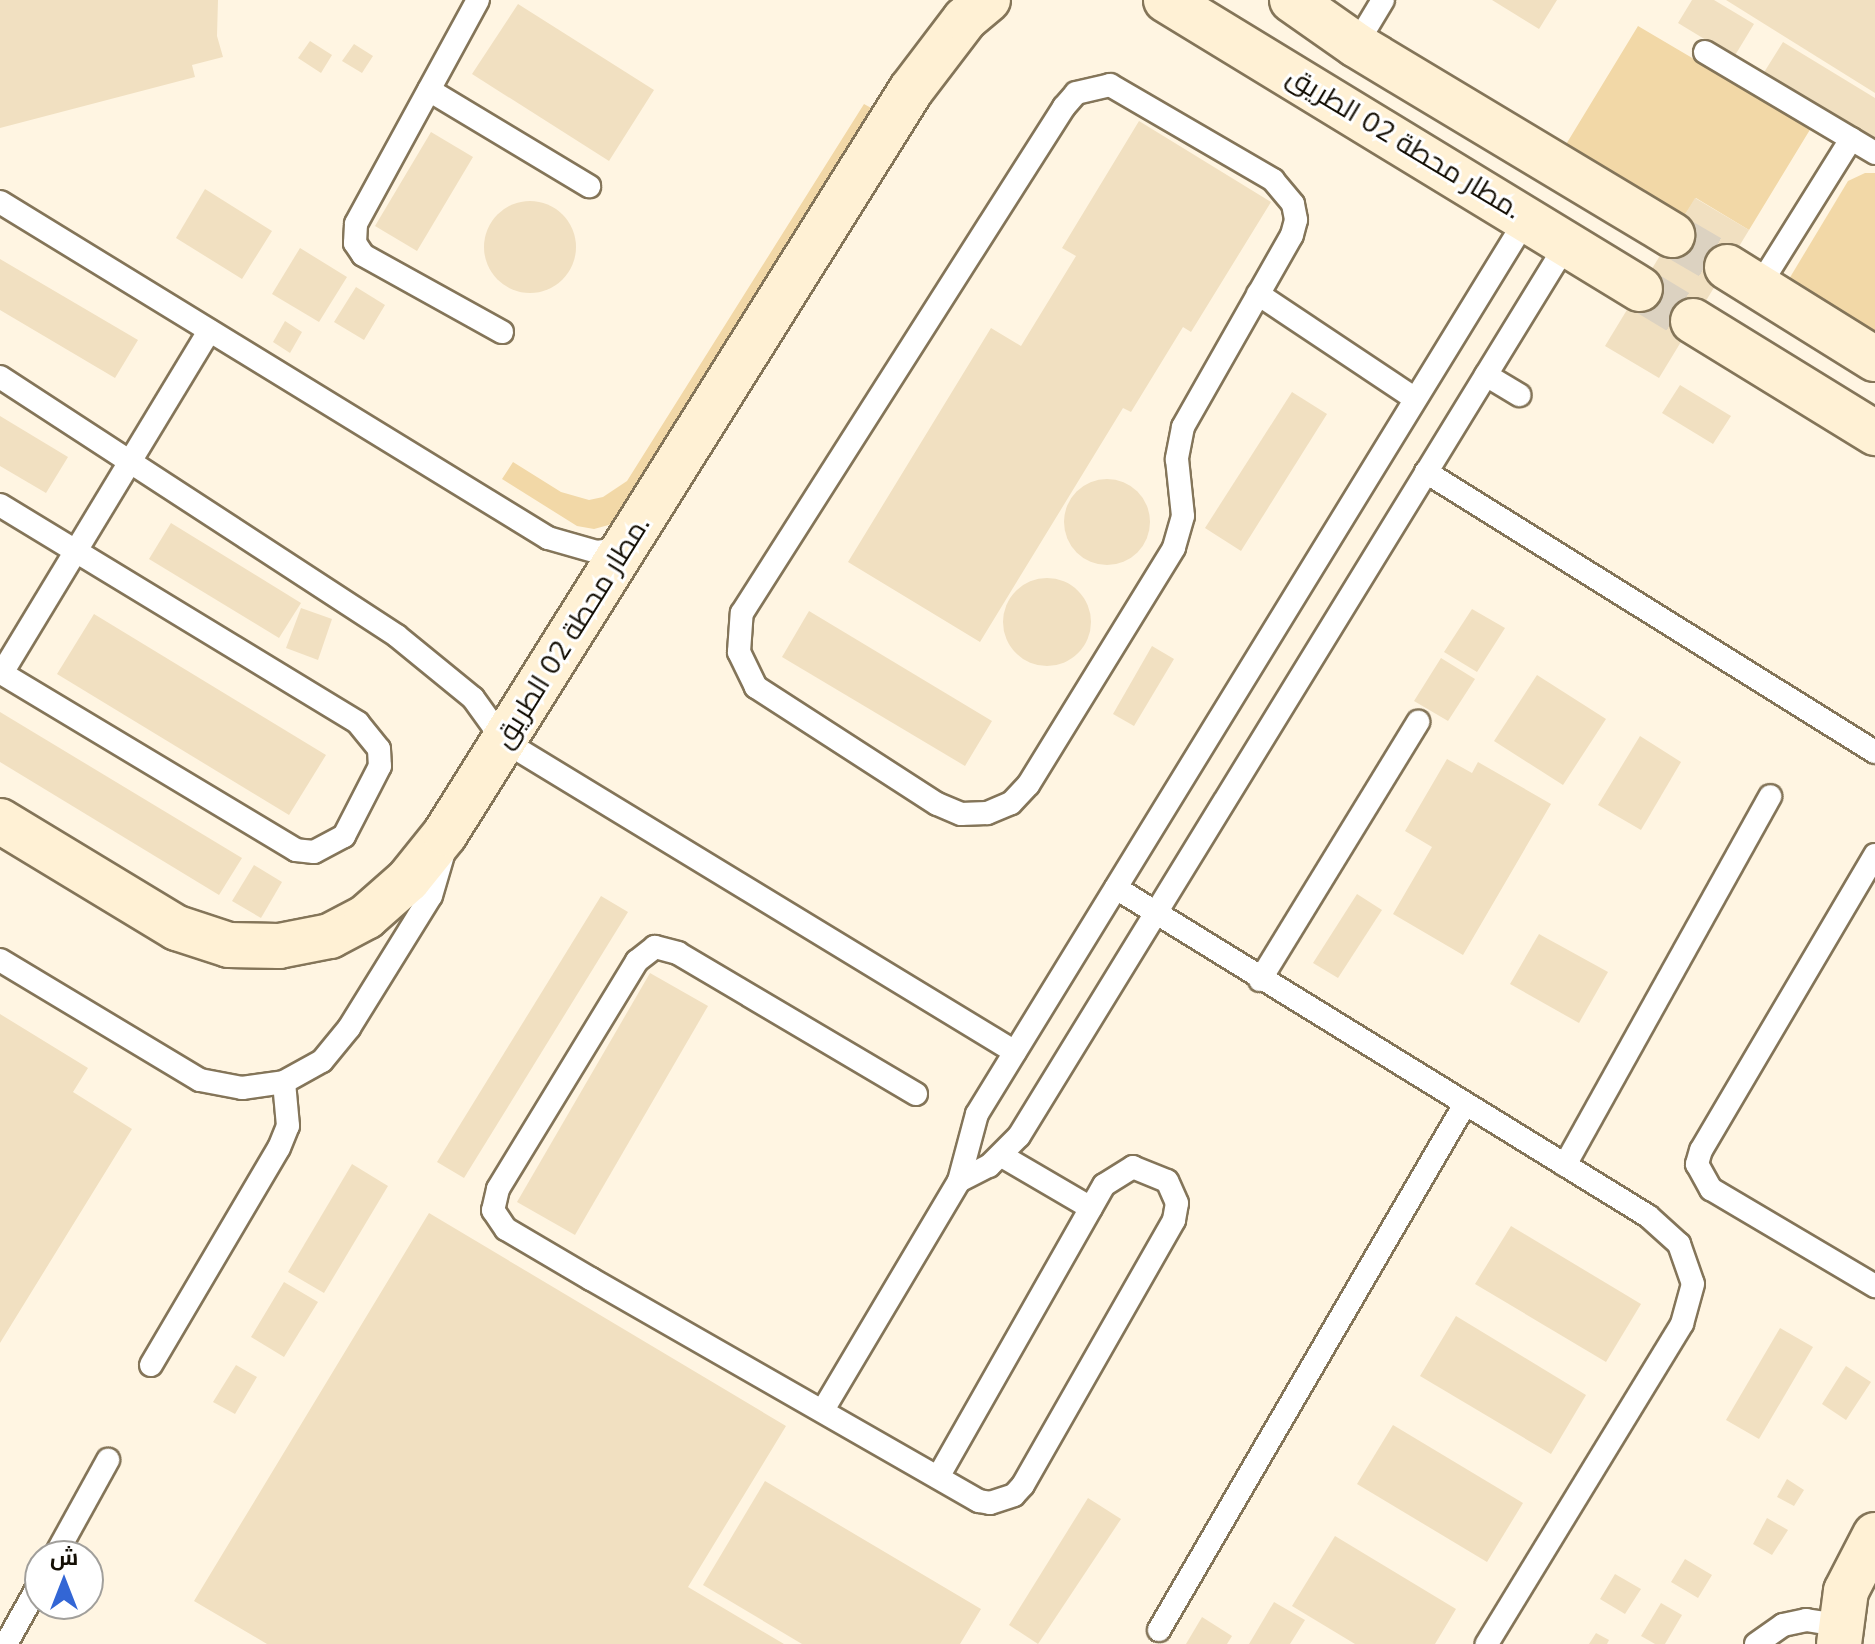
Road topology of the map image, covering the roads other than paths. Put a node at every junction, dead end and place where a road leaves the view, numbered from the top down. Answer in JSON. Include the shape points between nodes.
{"nodes":[{"id":1,"x":988,"y":0,"type":"edge"},
{"id":2,"x":1166,"y":0,"type":"edge"},
{"id":3,"x":1292,"y":0,"type":"edge"},
{"id":4,"x":1383,"y":0,"type":"edge"},
{"id":5,"x":471,"y":2,"type":"edge"},
{"id":6,"x":1356,"y":45,"type":"junction"},
{"id":7,"x":1705,"y":52,"type":"dead end"},
{"id":8,"x":429,"y":90,"type":"junction"},
{"id":9,"x":1851,"y":139,"type":"junction"},
{"id":10,"x":1875,"y":153,"type":"edge"},
{"id":11,"x":1559,"y":166,"type":"junction"},
{"id":12,"x":589,"y":186,"type":"dead end"},
{"id":13,"x":1600,"y":191,"type":"junction"},
{"id":14,"x":0,"y":202,"type":"edge"},
{"id":15,"x":1527,"y":218,"type":"junction"},
{"id":16,"x":1672,"y":235,"type":"tunnel mouth"},
{"id":17,"x":1567,"y":243,"type":"junction"},
{"id":18,"x":1742,"y":277,"type":"joint"},
{"id":19,"x":1640,"y":289,"type":"tunnel mouth"},
{"id":20,"x":1258,"y":294,"type":"junction"},
{"id":21,"x":1693,"y":321,"type":"tunnel mouth"},
{"id":22,"x":209,"y":331,"type":"junction"},
{"id":23,"x":502,"y":332,"type":"dead end"},
{"id":24,"x":1875,"y":359,"type":"edge"},
{"id":25,"x":1486,"y":375,"type":"junction"},
{"id":26,"x":0,"y":377,"type":"edge"},
{"id":27,"x":1519,"y":395,"type":"dead end"},
{"id":28,"x":1414,"y":398,"type":"junction"},
{"id":29,"x":1875,"y":433,"type":"edge"},
{"id":30,"x":130,"y":462,"type":"junction"},
{"id":31,"x":1426,"y":472,"type":"junction"},
{"id":32,"x":0,"y":505,"type":"edge"},
{"id":33,"x":625,"y":548,"type":"junction"},
{"id":34,"x":75,"y":551,"type":"junction"},
{"id":35,"x":1,"y":672,"type":"edge"},
{"id":36,"x":1418,"y":722,"type":"dead end"},
{"id":37,"x":504,"y":741,"type":"junction"},
{"id":38,"x":1875,"y":752,"type":"edge"},
{"id":39,"x":1770,"y":796,"type":"dead end"},
{"id":40,"x":0,"y":821,"type":"edge"},
{"id":41,"x":445,"y":834,"type":"junction"},
{"id":42,"x":1875,"y":855,"type":"edge"},
{"id":43,"x":1116,"y":888,"type":"junction"},
{"id":44,"x":1156,"y":913,"type":"junction"},
{"id":45,"x":0,"y":960,"type":"edge"},
{"id":46,"x":1260,"y":980,"type":"junction"},
{"id":47,"x":1015,"y":1052,"type":"junction"},
{"id":48,"x":284,"y":1082,"type":"junction"},
{"id":49,"x":916,"y":1094,"type":"dead end"},
{"id":50,"x":1465,"y":1104,"type":"junction"},
{"id":51,"x":1002,"y":1156,"type":"junction"},
{"id":52,"x":1565,"y":1165,"type":"junction"},
{"id":53,"x":959,"y":1181,"type":"junction"},
{"id":54,"x":1091,"y":1208,"type":"junction"},
{"id":55,"x":1875,"y":1286,"type":"edge"},
{"id":56,"x":151,"y":1365,"type":"dead end"},
{"id":57,"x":823,"y":1410,"type":"junction"},
{"id":58,"x":108,"y":1460,"type":"dead end"},
{"id":59,"x":938,"y":1477,"type":"junction"},
{"id":60,"x":1875,"y":1535,"type":"edge"},
{"id":61,"x":64,"y":1540,"type":"edge"},
{"id":62,"x":24,"y":1612,"type":"edge"},
{"id":63,"x":1159,"y":1630,"type":"dead end"},
{"id":64,"x":1839,"y":1634,"type":"edge"},
{"id":65,"x":6,"y":1644,"type":"edge"},
{"id":66,"x":1487,"y":1644,"type":"edge"},
{"id":67,"x":1756,"y":1644,"type":"edge"}],
"edges":[{"from":1,"to":33,"type":"street","name":"مطار محطة 02 الطريق.","via":[[956,30],[911,90]]},
{"from":2,"to":15,"type":"street","name":"مطار محطة 02 الطريق."},
{"from":3,"to":6,"type":"street"},
{"from":4,"to":6,"type":"lane"},
{"from":5,"to":8,"type":"lane"},
{"from":6,"to":11,"type":"street"},
{"from":7,"to":9,"type":"lane"},
{"from":8,"to":12,"type":"lane"},
{"from":8,"to":23,"type":"lane","via":[[356,224],[355,243],[363,255]]},
{"from":9,"to":10,"type":"lane"},
{"from":9,"to":18,"type":"lane"},
{"from":11,"to":13,"type":"street"},
{"from":11,"to":15,"type":"street"},
{"from":13,"to":16,"type":"street"},
{"from":13,"to":17,"type":"street"},
{"from":14,"to":22,"type":"lane"},
{"from":15,"to":17,"type":"street","name":"مطار محطة 02 الطريق."},
{"from":15,"to":28,"type":"lane"},
{"from":17,"to":19,"type":"street","name":"مطار محطة 02 الطريق."},
{"from":17,"to":25,"type":"lane"},
{"from":18,"to":24,"type":"street"},
{"from":20,"to":20,"type":"lane","via":[[1296,220],[1285,190],[1128,93],[1110,85],[1076,93],[750,595],[738,633],[739,652],[756,687],[937,804],[961,814],[987,813],[1011,803],[1028,785],[1174,548],[1183,516],[1177,459],[1183,427]]},
{"from":20,"to":28,"type":"lane"},
{"from":21,"to":29,"type":"street"},
{"from":22,"to":30,"type":"lane"},
{"from":22,"to":33,"type":"lane","via":[[548,538],[597,552]]},
{"from":25,"to":27,"type":"lane"},
{"from":25,"to":31,"type":"lane"},
{"from":26,"to":30,"type":"lane"},
{"from":28,"to":43,"type":"lane"},
{"from":30,"to":34,"type":"lane"},
{"from":30,"to":37,"type":"lane","via":[[437,665],[473,698]]},
{"from":31,"to":38,"type":"lane"},
{"from":31,"to":44,"type":"lane"},
{"from":32,"to":34,"type":"lane"},
{"from":33,"to":37,"type":"street","name":"مطار محطة 02 الطريق."},
{"from":34,"to":35,"type":"lane"},
{"from":34,"to":35,"type":"lane","via":[[371,734],[380,766],[344,836],[314,852],[281,844]]},
{"from":36,"to":46,"type":"lane"},
{"from":37,"to":41,"type":"street","name":"مطار محطة 02 الطريق."},
{"from":37,"to":47,"type":"lane"},
{"from":39,"to":52,"type":"lane"},
{"from":40,"to":41,"type":"street","name":"مطار محطة 02 الطريق.","via":[[177,928],[241,945],[279,946],[330,936],[366,917],[408,880]]},
{"from":41,"to":48,"type":"lane","via":[[440,877],[431,896],[349,1028],[322,1061]]},
{"from":42,"to":55,"type":"lane","via":[[1697,1164],[1711,1189]]},
{"from":43,"to":44,"type":"lane"},
{"from":43,"to":47,"type":"lane"},
{"from":44,"to":46,"type":"lane"},
{"from":44,"to":51,"type":"lane"},
{"from":45,"to":48,"type":"lane","via":[[200,1080],[242,1088]]},
{"from":46,"to":50,"type":"lane"},
{"from":47,"to":53,"type":"lane","via":[[968,1135]]},
{"from":48,"to":56,"type":"lane","via":[[288,1126],[279,1148]]},
{"from":49,"to":57,"type":"lane","via":[[678,953],[655,947],[637,961],[493,1199],[493,1210],[506,1229]]},
{"from":50,"to":52,"type":"lane"},
{"from":50,"to":63,"type":"lane"},
{"from":51,"to":53,"type":"lane"},
{"from":51,"to":54,"type":"lane"},
{"from":52,"to":66,"type":"lane","via":[[1666,1228],[1689,1263],[1690,1305]]},
{"from":53,"to":57,"type":"lane"},
{"from":54,"to":59,"type":"lane"},
{"from":54,"to":59,"type":"lane","via":[[1111,1176],[1133,1167],[1167,1181],[1177,1203],[1174,1220],[1023,1485],[1014,1495],[990,1503]]},
{"from":57,"to":59,"type":"lane"},
{"from":58,"to":61,"type":"lane"},
{"from":60,"to":64,"type":"street","via":[[1846,1591]]},
{"from":62,"to":65,"type":"lane"},
{"from":64,"to":67,"type":"lane","via":[[1806,1620],[1783,1625]]}]}
